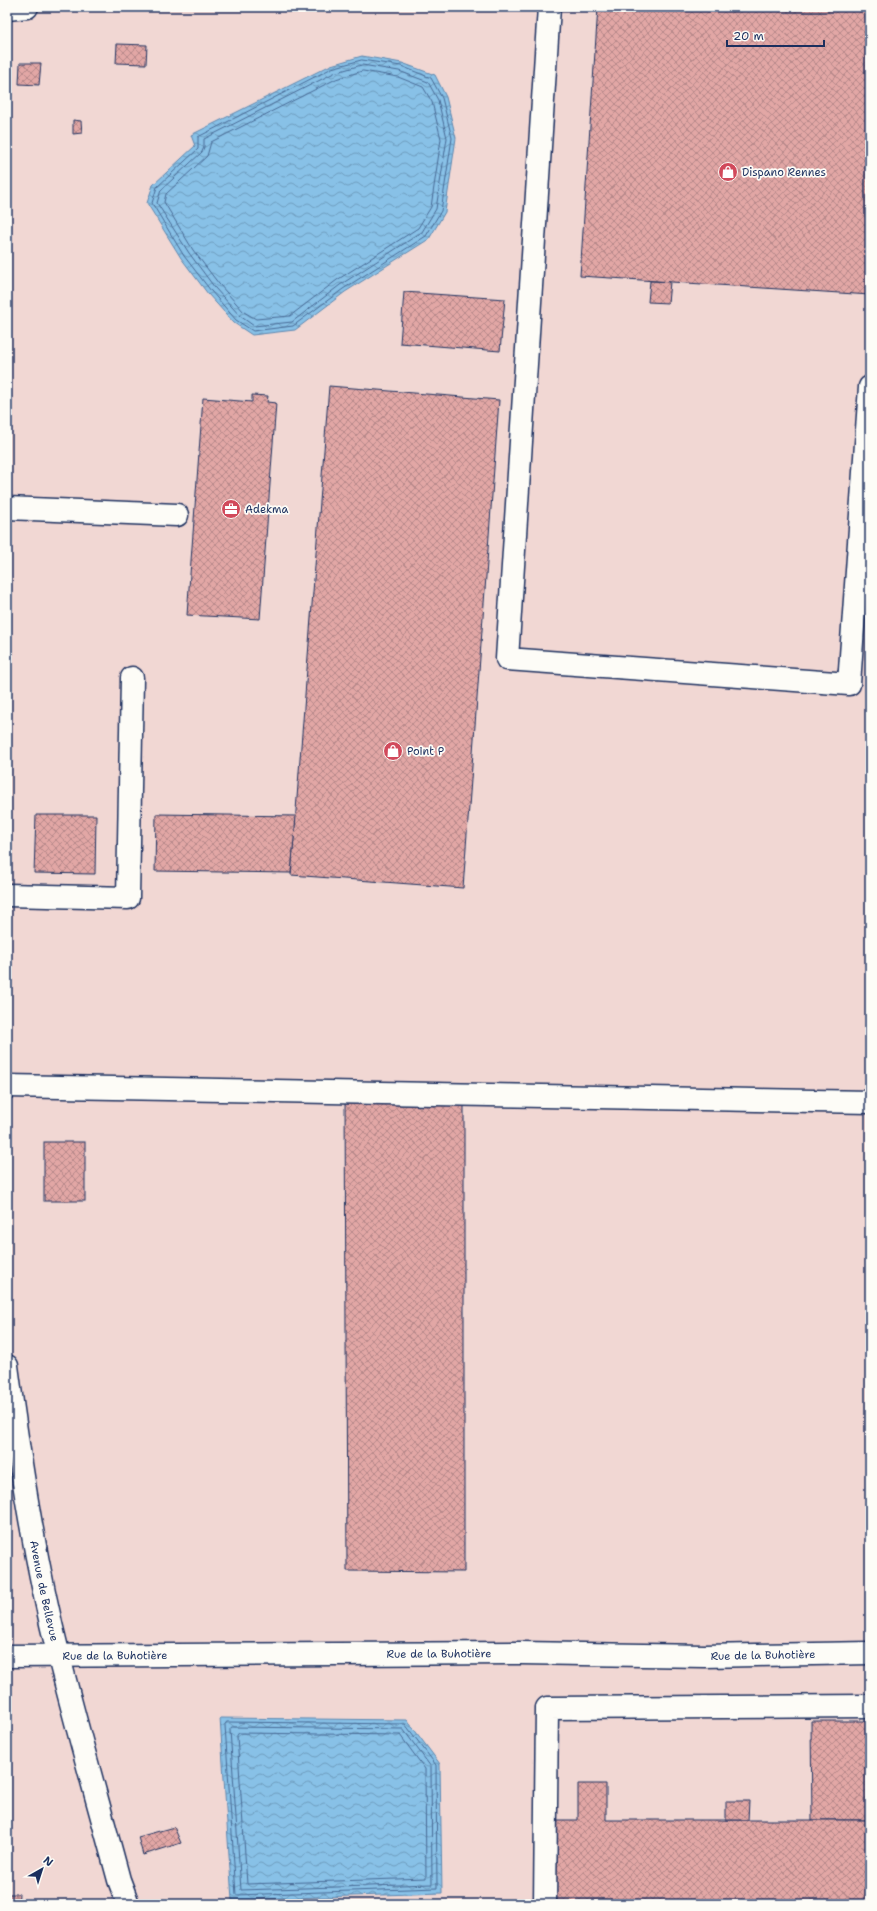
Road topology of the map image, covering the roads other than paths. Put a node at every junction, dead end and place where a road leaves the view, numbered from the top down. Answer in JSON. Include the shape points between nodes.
{"nodes":[{"id":1,"x":27,"y":7,"type":"edge"},
{"id":2,"x":549,"y":7,"type":"edge"},
{"id":3,"x":7,"y":9,"type":"edge"},
{"id":4,"x":870,"y":387,"type":"edge"},
{"id":5,"x":7,"y":508,"type":"edge"},
{"id":6,"x":177,"y":514,"type":"dead end"},
{"id":7,"x":132,"y":678,"type":"dead end"},
{"id":8,"x":7,"y":895,"type":"edge"},
{"id":9,"x":7,"y":1086,"type":"edge"},
{"id":10,"x":870,"y":1102,"type":"edge"},
{"id":11,"x":7,"y":1366,"type":"edge"},
{"id":12,"x":870,"y":1653,"type":"edge"},
{"id":13,"x":7,"y":1656,"type":"edge"},
{"id":14,"x":59,"y":1657,"type":"junction"},
{"id":15,"x":870,"y":1706,"type":"edge"},
{"id":16,"x":128,"y":1904,"type":"edge"},
{"id":17,"x":545,"y":1904,"type":"edge"}],
"edges":[{"from":1,"to":3,"type":"street"},
{"from":2,"to":4,"type":"street","via":[[508,659],[849,684]]},
{"from":5,"to":6,"type":"street"},
{"from":7,"to":8,"type":"street","via":[[128,898]]},
{"from":9,"to":10,"type":"street"},
{"from":11,"to":14,"type":"street","name":"Avenue de Bellevue","via":[[37,1557]]},
{"from":12,"to":14,"type":"street","name":"Rue de la Buhotière","via":[[704,1656],[513,1653]]},
{"from":13,"to":14,"type":"street","name":"Rue de la Buhotière"},
{"from":14,"to":16,"type":"street","name":"Avenue de Bellevue","via":[[119,1880]]},
{"from":15,"to":17,"type":"street","via":[[547,1708]]}]}
